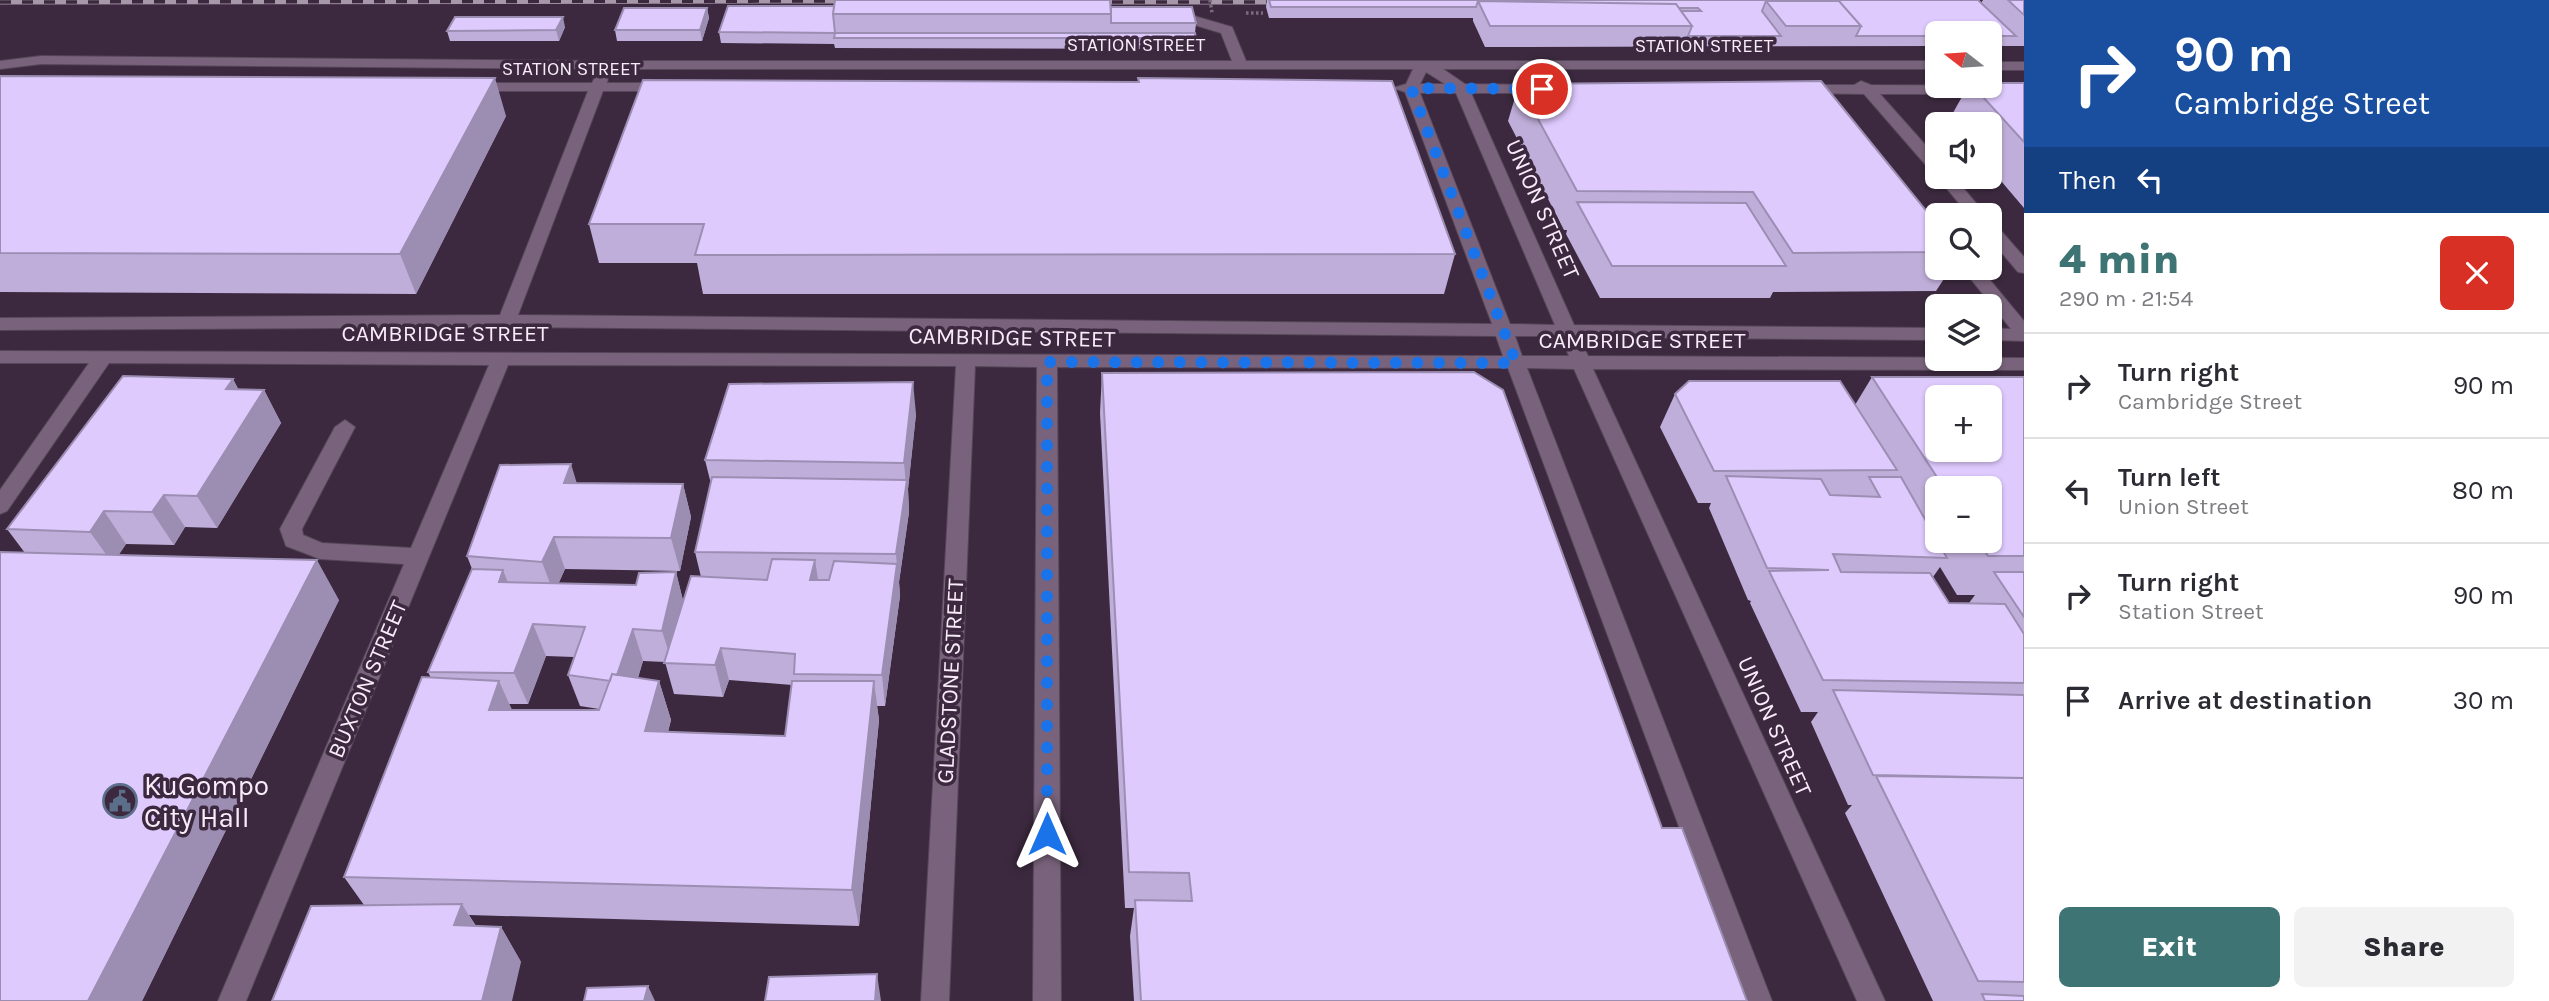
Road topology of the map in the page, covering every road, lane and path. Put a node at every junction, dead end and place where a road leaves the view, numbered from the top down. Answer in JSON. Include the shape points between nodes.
{"nodes":[{"id":1,"x":1210,"y":0,"type":"edge"},
{"id":2,"x":1158,"y":12,"type":"edge"},
{"id":3,"x":1212,"y":13,"type":"dead end"},
{"id":4,"x":19,"y":62,"type":"junction"},
{"id":5,"x":1240,"y":63,"type":"junction"},
{"id":6,"x":1423,"y":63,"type":"junction"},
{"id":7,"x":1608,"y":64,"type":"junction"},
{"id":8,"x":0,"y":65,"type":"edge"},
{"id":9,"x":607,"y":65,"type":"junction"},
{"id":10,"x":1828,"y":65,"type":"junction"},
{"id":11,"x":1925,"y":65,"type":"edge"},
{"id":12,"x":2002,"y":66,"type":"edge"},
{"id":13,"x":2024,"y":66,"type":"edge"},
{"id":14,"x":0,"y":72,"type":"edge"},
{"id":15,"x":1618,"y":80,"type":"edge"},
{"id":16,"x":457,"y":87,"type":"edge"},
{"id":17,"x":597,"y":87,"type":"junction"},
{"id":18,"x":680,"y":88,"type":"edge"},
{"id":19,"x":1384,"y":88,"type":"edge"},
{"id":20,"x":1411,"y":88,"type":"junction"},
{"id":21,"x":1461,"y":88,"type":"junction"},
{"id":22,"x":1556,"y":89,"type":"edge"},
{"id":23,"x":1784,"y":89,"type":"edge"},
{"id":24,"x":1825,"y":89,"type":"junction"},
{"id":25,"x":1869,"y":90,"type":"junction"},
{"id":26,"x":2024,"y":90,"type":"edge"},
{"id":27,"x":1842,"y":110,"type":"edge"},
{"id":28,"x":1925,"y":154,"type":"edge"},
{"id":29,"x":1955,"y":189,"type":"edge"},
{"id":30,"x":1968,"y":203,"type":"edge"},
{"id":31,"x":2002,"y":243,"type":"edge"},
{"id":32,"x":2024,"y":268,"type":"edge"},
{"id":33,"x":1981,"y":280,"type":"edge"},
{"id":34,"x":507,"y":320,"type":"junction"},
{"id":35,"x":0,"y":324,"type":"edge"},
{"id":36,"x":1503,"y":331,"type":"junction"},
{"id":37,"x":1567,"y":331,"type":"junction"},
{"id":38,"x":1925,"y":334,"type":"edge"},
{"id":39,"x":2002,"y":334,"type":"edge"},
{"id":40,"x":2024,"y":334,"type":"edge"},
{"id":41,"x":0,"y":357,"type":"edge"},
{"id":42,"x":502,"y":357,"type":"junction"},
{"id":43,"x":103,"y":358,"type":"junction"},
{"id":44,"x":966,"y":361,"type":"junction"},
{"id":45,"x":1047,"y":362,"type":"junction"},
{"id":46,"x":1516,"y":363,"type":"junction"},
{"id":47,"x":2024,"y":364,"type":"edge"},
{"id":48,"x":1582,"y":365,"type":"junction"},
{"id":49,"x":345,"y":427,"type":"dead end"},
{"id":50,"x":0,"y":506,"type":"edge"},
{"id":51,"x":418,"y":557,"type":"junction"},
{"id":52,"x":232,"y":1001,"type":"edge"},
{"id":53,"x":934,"y":1001,"type":"edge"},
{"id":54,"x":1047,"y":1001,"type":"edge"},
{"id":55,"x":1758,"y":1001,"type":"edge"},
{"id":56,"x":1871,"y":1001,"type":"edge"}],
"edges":[{"from":1,"to":3,"type":"path","bridge":true},
{"from":2,"to":5,"type":"street","via":[[1227,30]]},
{"from":4,"to":8,"type":"street","name":"STATION STREET"},
{"from":4,"to":9,"type":"street","name":"STATION STREET"},
{"from":4,"to":14,"type":"street"},
{"from":5,"to":6,"type":"street","name":"STATION STREET"},
{"from":5,"to":9,"type":"street","name":"STATION STREET"},
{"from":6,"to":7,"type":"street","name":"STATION STREET"},
{"from":6,"to":20,"type":"street"},
{"from":6,"to":21,"type":"street"},
{"from":7,"to":10,"type":"street","name":"STATION STREET"},
{"from":7,"to":15,"type":"street"},
{"from":9,"to":17,"type":"street"},
{"from":10,"to":11,"type":"street","name":"STATION STREET"},
{"from":10,"to":24,"type":"street"},
{"from":10,"to":25,"type":"street"},
{"from":12,"to":13,"type":"street"},
{"from":16,"to":17,"type":"street","name":"STATION STREET"},
{"from":17,"to":18,"type":"street","name":"STATION STREET"},
{"from":17,"to":34,"type":"street"},
{"from":19,"to":20,"type":"street"},
{"from":20,"to":21,"type":"street"},
{"from":20,"to":36,"type":"street"},
{"from":21,"to":22,"type":"street"},
{"from":21,"to":37,"type":"street","name":"UNION STREET"},
{"from":23,"to":24,"type":"street"},
{"from":24,"to":25,"type":"street"},
{"from":24,"to":27,"type":"street"},
{"from":25,"to":26,"type":"street"},
{"from":25,"to":28,"type":"street"},
{"from":29,"to":30,"type":"street"},
{"from":31,"to":32,"type":"street"},
{"from":33,"to":40,"type":"street"},
{"from":34,"to":35,"type":"street","name":"CAMBRIDGE STREET"},
{"from":34,"to":36,"type":"street","name":"CAMBRIDGE STREET"},
{"from":36,"to":37,"type":"street","name":"CAMBRIDGE STREET"},
{"from":36,"to":46,"type":"street"},
{"from":37,"to":38,"type":"street","name":"CAMBRIDGE STREET"},
{"from":37,"to":48,"type":"street","name":"UNION STREET"},
{"from":39,"to":40,"type":"street"},
{"from":41,"to":43,"type":"street","name":"CAMBRIDGE STREET"},
{"from":42,"to":43,"type":"street","name":"CAMBRIDGE STREET"},
{"from":42,"to":44,"type":"street","name":"CAMBRIDGE STREET"},
{"from":42,"to":51,"type":"street","name":"BUXTON STREET"},
{"from":43,"to":50,"type":"street"},
{"from":44,"to":45,"type":"street","name":"CAMBRIDGE STREET"},
{"from":44,"to":53,"type":"street","name":"GLADSTONE STREET"},
{"from":45,"to":46,"type":"street","name":"CAMBRIDGE STREET"},
{"from":45,"to":54,"type":"street"},
{"from":46,"to":48,"type":"street","name":"CAMBRIDGE STREET"},
{"from":46,"to":55,"type":"street"},
{"from":47,"to":48,"type":"street","name":"CAMBRIDGE STREET"},
{"from":48,"to":56,"type":"street","name":"UNION STREET"},
{"from":49,"to":51,"type":"street","via":[[291,529],[294,540],[320,551]]},
{"from":51,"to":52,"type":"street","name":"BUXTON STREET"}]}
